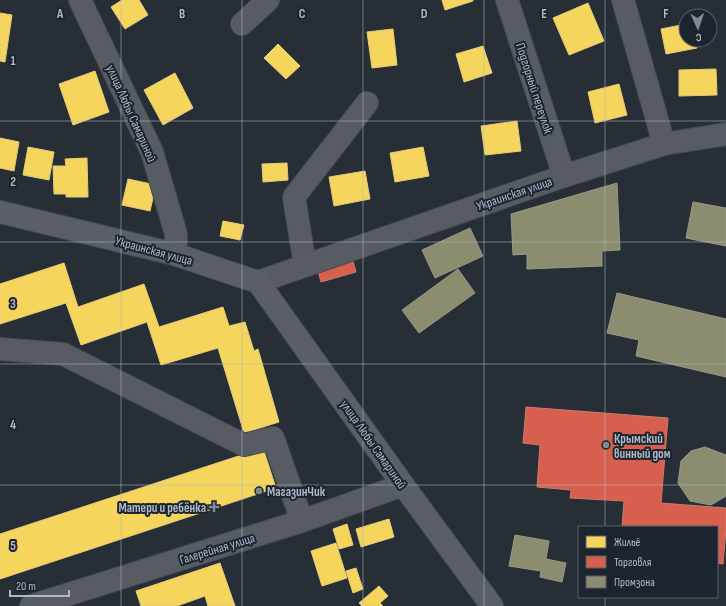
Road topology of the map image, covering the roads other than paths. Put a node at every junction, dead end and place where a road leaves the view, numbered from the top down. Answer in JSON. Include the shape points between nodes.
{"nodes":[{"id":1,"x":80,"y":0,"type":"edge"},
{"id":2,"x":268,"y":0,"type":"edge"},
{"id":3,"x":507,"y":0,"type":"edge"},
{"id":4,"x":623,"y":0,"type":"edge"},
{"id":5,"x":242,"y":24,"type":"dead end"},
{"id":6,"x":367,"y":103,"type":"dead end"},
{"id":7,"x":726,"y":134,"type":"edge"},
{"id":8,"x":664,"y":144,"type":"junction"},
{"id":9,"x":564,"y":176,"type":"junction"},
{"id":10,"x":0,"y":212,"type":"edge"},
{"id":11,"x":174,"y":254,"type":"junction"},
{"id":12,"x":305,"y":265,"type":"junction"},
{"id":13,"x":258,"y":282,"type":"junction"},
{"id":14,"x":0,"y":348,"type":"edge"},
{"id":15,"x":403,"y":484,"type":"junction"},
{"id":16,"x":302,"y":521,"type":"junction"},
{"id":17,"x":31,"y":606,"type":"edge"},
{"id":18,"x":492,"y":606,"type":"edge"}],
"edges":[{"from":1,"to":11,"type":"street","name":"улица Любы Самариной","via":[[152,152],[176,234]]},
{"from":2,"to":5,"type":"street"},
{"from":3,"to":9,"type":"street","name":"Подгорный переулок"},
{"from":4,"to":8,"type":"street"},
{"from":6,"to":12,"type":"street","via":[[294,197]]},
{"from":7,"to":8,"type":"street","name":"Украинская улица"},
{"from":8,"to":9,"type":"street","name":"Украинская улица"},
{"from":9,"to":12,"type":"street","name":"Украинская улица"},
{"from":10,"to":11,"type":"main road","name":"Украинская улица"},
{"from":11,"to":13,"type":"main road","name":"Украинская улица"},
{"from":12,"to":13,"type":"street","name":"Украинская улица"},
{"from":13,"to":15,"type":"main road","name":"улица Любы Самариной"},
{"from":14,"to":16,"type":"street","via":[[63,354],[244,445],[273,438]]},
{"from":15,"to":16,"type":"street","name":"Галерейная улица"},
{"from":15,"to":18,"type":"main road","name":"улица Любы Самариной"},
{"from":16,"to":17,"type":"street","name":"Галерейная улица"}]}
